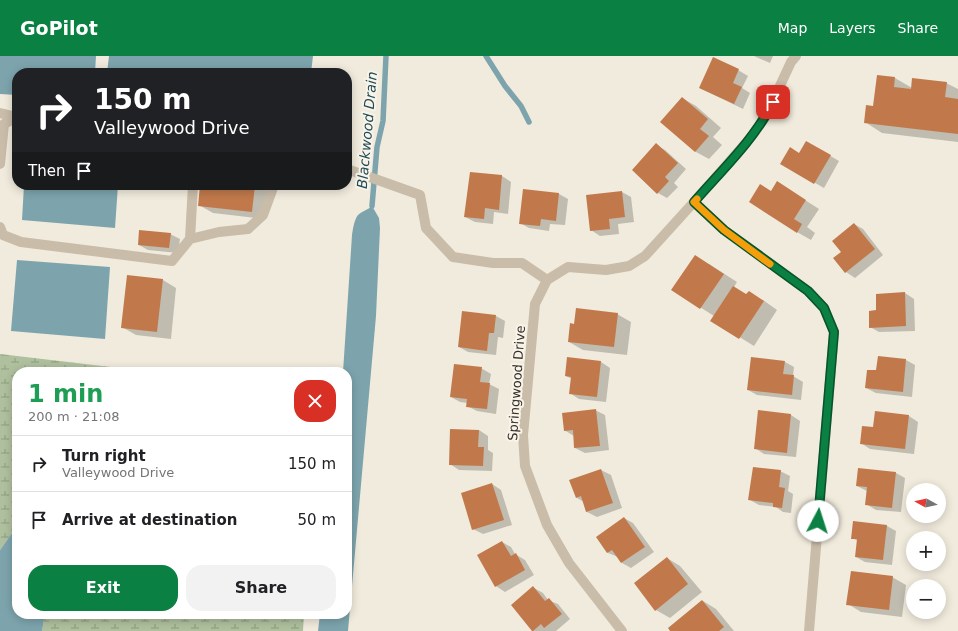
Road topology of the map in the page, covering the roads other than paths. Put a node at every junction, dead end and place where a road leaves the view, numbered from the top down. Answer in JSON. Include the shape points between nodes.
{"nodes":[{"id":1,"x":796,"y":56,"type":"edge"},
{"id":2,"x":0,"y":113,"type":"edge"},
{"id":3,"x":12,"y":116,"type":"edge"},
{"id":4,"x":12,"y":120,"type":"edge"},
{"id":5,"x":0,"y":164,"type":"edge"},
{"id":6,"x":352,"y":171,"type":"edge"},
{"id":7,"x":193,"y":190,"type":"edge"},
{"id":8,"x":272,"y":190,"type":"edge"},
{"id":9,"x":694,"y":202,"type":"junction"},
{"id":10,"x":0,"y":227,"type":"edge"},
{"id":11,"x":190,"y":239,"type":"junction"},
{"id":12,"x":547,"y":280,"type":"junction"},
{"id":13,"x":622,"y":631,"type":"edge"},
{"id":14,"x":809,"y":631,"type":"edge"}],
"edges":[{"from":1,"to":9,"type":"street","via":[[766,116],[752,136]]},
{"from":2,"to":3,"type":"street"},
{"from":4,"to":5,"type":"street","via":[[4,124]]},
{"from":6,"to":12,"type":"street","via":[[420,195],[426,228],[453,257],[493,263],[522,263]]},
{"from":7,"to":11,"type":"street"},
{"from":8,"to":11,"type":"street","via":[[263,215],[248,229],[218,232]]},
{"from":9,"to":12,"type":"street","via":[[645,256],[629,266],[606,270],[568,267]]},
{"from":9,"to":14,"type":"street","via":[[724,230],[808,291],[824,308],[834,332]]},
{"from":10,"to":11,"type":"street","via":[[3,235],[21,242],[172,261]]},
{"from":12,"to":13,"type":"street","name":"Springwood Drive","via":[[535,304],[523,435],[525,466],[554,538],[569,563]]}]}
